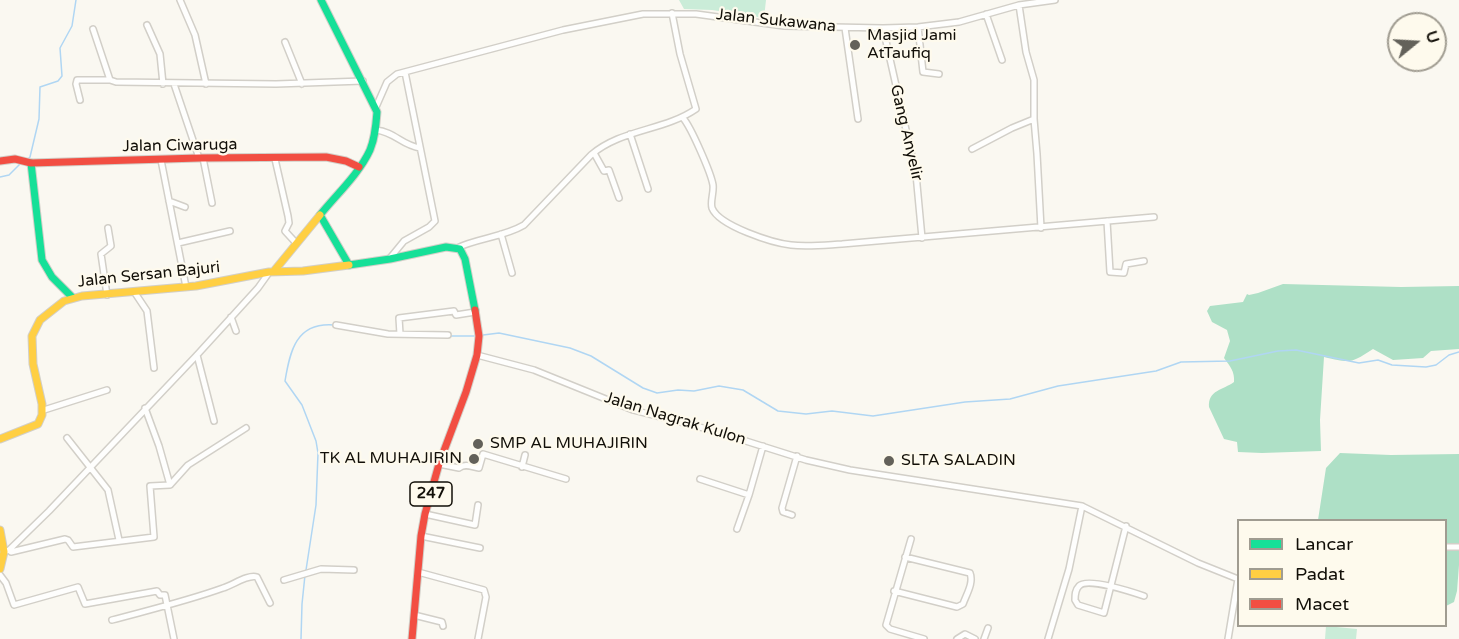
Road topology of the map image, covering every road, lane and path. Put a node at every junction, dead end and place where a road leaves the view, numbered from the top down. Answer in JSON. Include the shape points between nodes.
{"nodes":[{"id":1,"x":180,"y":0,"type":"edge"},
{"id":2,"x":321,"y":0,"type":"edge"},
{"id":3,"x":1055,"y":0,"type":"edge"},
{"id":4,"x":1018,"y":5,"type":"junction"},
{"id":5,"x":672,"y":13,"type":"junction"},
{"id":6,"x":986,"y":14,"type":"junction"},
{"id":7,"x":147,"y":25,"type":"dead end"},
{"id":8,"x":918,"y":27,"type":"junction"},
{"id":9,"x":845,"y":28,"type":"junction"},
{"id":10,"x":883,"y":28,"type":"junction"},
{"id":11,"x":93,"y":29,"type":"dead end"},
{"id":12,"x":285,"y":42,"type":"dead end"},
{"id":13,"x":1002,"y":60,"type":"dead end"},
{"id":14,"x":405,"y":72,"type":"junction"},
{"id":15,"x":939,"y":74,"type":"dead end"},
{"id":16,"x":110,"y":80,"type":"junction"},
{"id":17,"x":363,"y":81,"type":"junction"},
{"id":18,"x":163,"y":84,"type":"junction"},
{"id":19,"x":174,"y":84,"type":"junction"},
{"id":20,"x":206,"y":84,"type":"junction"},
{"id":21,"x":302,"y":84,"type":"junction"},
{"id":22,"x":80,"y":100,"type":"dead end"},
{"id":23,"x":376,"y":107,"type":"junction"},
{"id":24,"x":683,"y":118,"type":"junction"},
{"id":25,"x":858,"y":118,"type":"dead end"},
{"id":26,"x":1034,"y":119,"type":"junction"},
{"id":27,"x":376,"y":130,"type":"junction"},
{"id":28,"x":630,"y":134,"type":"junction"},
{"id":29,"x":420,"y":148,"type":"junction"},
{"id":30,"x":972,"y":149,"type":"dead end"},
{"id":31,"x":594,"y":153,"type":"junction"},
{"id":32,"x":201,"y":158,"type":"junction"},
{"id":33,"x":275,"y":159,"type":"junction"},
{"id":34,"x":161,"y":160,"type":"junction"},
{"id":35,"x":0,"y":161,"type":"edge"},
{"id":36,"x":31,"y":163,"type":"junction"},
{"id":37,"x":359,"y":167,"type":"junction"},
{"id":38,"x":648,"y":189,"type":"dead end"},
{"id":39,"x":618,"y":198,"type":"dead end"},
{"id":40,"x":169,"y":201,"type":"junction"},
{"id":41,"x":212,"y":203,"type":"dead end"},
{"id":42,"x":184,"y":207,"type":"dead end"},
{"id":43,"x":320,"y":215,"type":"junction"},
{"id":44,"x":1154,"y":217,"type":"dead end"},
{"id":45,"x":1107,"y":221,"type":"junction"},
{"id":46,"x":108,"y":228,"type":"dead end"},
{"id":47,"x":1041,"y":228,"type":"junction"},
{"id":48,"x":230,"y":231,"type":"dead end"},
{"id":49,"x":501,"y":234,"type":"junction"},
{"id":50,"x":922,"y":238,"type":"junction"},
{"id":51,"x":178,"y":243,"type":"junction"},
{"id":52,"x":296,"y":243,"type":"junction"},
{"id":53,"x":457,"y":248,"type":"junction"},
{"id":54,"x":390,"y":259,"type":"junction"},
{"id":55,"x":1144,"y":261,"type":"dead end"},
{"id":56,"x":349,"y":265,"type":"junction"},
{"id":57,"x":271,"y":273,"type":"junction"},
{"id":58,"x":512,"y":273,"type":"dead end"},
{"id":59,"x":186,"y":287,"type":"junction"},
{"id":60,"x":135,"y":293,"type":"junction"},
{"id":61,"x":107,"y":295,"type":"junction"},
{"id":62,"x":72,"y":297,"type":"junction"},
{"id":63,"x":475,"y":312,"type":"junction"},
{"id":64,"x":231,"y":317,"type":"junction"},
{"id":65,"x":336,"y":326,"type":"dead end"},
{"id":66,"x":236,"y":331,"type":"dead end"},
{"id":67,"x":400,"y":333,"type":"junction"},
{"id":68,"x":448,"y":335,"type":"dead end"},
{"id":69,"x":197,"y":355,"type":"junction"},
{"id":70,"x":477,"y":355,"type":"junction"},
{"id":71,"x":154,"y":368,"type":"dead end"},
{"id":72,"x":107,"y":390,"type":"dead end"},
{"id":73,"x":145,"y":408,"type":"junction"},
{"id":74,"x":44,"y":410,"type":"junction"},
{"id":75,"x":214,"y":421,"type":"dead end"},
{"id":76,"x":246,"y":428,"type":"dead end"},
{"id":77,"x":67,"y":438,"type":"dead end"},
{"id":78,"x":0,"y":439,"type":"edge"},
{"id":79,"x":762,"y":446,"type":"junction"},
{"id":80,"x":525,"y":455,"type":"dead end"},
{"id":81,"x":797,"y":456,"type":"junction"},
{"id":82,"x":439,"y":464,"type":"junction"},
{"id":83,"x":91,"y":466,"type":"junction"},
{"id":84,"x":522,"y":467,"type":"junction"},
{"id":85,"x":700,"y":478,"type":"dead end"},
{"id":86,"x":566,"y":479,"type":"dead end"},
{"id":87,"x":170,"y":485,"type":"junction"},
{"id":88,"x":749,"y":495,"type":"junction"},
{"id":89,"x":478,"y":505,"type":"dead end"},
{"id":90,"x":1082,"y":506,"type":"junction"},
{"id":91,"x":425,"y":514,"type":"junction"},
{"id":92,"x":792,"y":515,"type":"dead end"},
{"id":93,"x":1126,"y":526,"type":"junction"},
{"id":94,"x":737,"y":530,"type":"dead end"},
{"id":95,"x":0,"y":534,"type":"edge"},
{"id":96,"x":421,"y":536,"type":"junction"},
{"id":97,"x":910,"y":539,"type":"dead end"},
{"id":98,"x":119,"y":540,"type":"junction"},
{"id":99,"x":480,"y":548,"type":"dead end"},
{"id":100,"x":7,"y":551,"type":"junction"},
{"id":101,"x":905,"y":557,"type":"junction"},
{"id":102,"x":0,"y":568,"type":"edge"},
{"id":103,"x":354,"y":570,"type":"dead end"},
{"id":104,"x":418,"y":572,"type":"junction"},
{"id":105,"x":0,"y":575,"type":"edge"},
{"id":106,"x":1237,"y":579,"type":"edge"},
{"id":107,"x":284,"y":580,"type":"dead end"},
{"id":108,"x":3,"y":584,"type":"edge"},
{"id":109,"x":1237,"y":585,"type":"edge"},
{"id":110,"x":1111,"y":587,"type":"junction"},
{"id":111,"x":894,"y":591,"type":"junction"},
{"id":112,"x":1144,"y":596,"type":"dead end"},
{"id":113,"x":270,"y":603,"type":"dead end"},
{"id":114,"x":168,"y":606,"type":"junction"},
{"id":115,"x":414,"y":615,"type":"junction"},
{"id":116,"x":112,"y":620,"type":"dead end"},
{"id":117,"x":443,"y":626,"type":"dead end"},
{"id":118,"x":988,"y":628,"type":"dead end"},
{"id":119,"x":174,"y":639,"type":"edge"},
{"id":120,"x":412,"y":639,"type":"edge"},
{"id":121,"x":478,"y":639,"type":"edge"},
{"id":122,"x":924,"y":639,"type":"edge"},
{"id":123,"x":957,"y":639,"type":"edge"},
{"id":124,"x":975,"y":639,"type":"edge"},
{"id":125,"x":984,"y":639,"type":"edge"},
{"id":126,"x":1050,"y":639,"type":"edge"},
{"id":127,"x":1228,"y":639,"type":"edge"}],
"edges":[{"from":1,"to":20,"type":"street","via":[[195,35]]},
{"from":2,"to":17,"type":"main road"},
{"from":3,"to":4,"type":"street","name":"Jalan Sukawana"},
{"from":4,"to":6,"type":"street","name":"Jalan Sukawana"},
{"from":4,"to":26,"type":"street","via":[[1034,80]]},
{"from":5,"to":9,"type":"street","name":"Jalan Sukawana","via":[[784,26]]},
{"from":5,"to":14,"type":"street","name":"Jalan Sukawana","via":[[633,15],[571,28]]},
{"from":5,"to":24,"type":"street","via":[[697,108]]},
{"from":6,"to":8,"type":"street","name":"Jalan Sukawana"},
{"from":6,"to":13,"type":"street"},
{"from":7,"to":18,"type":"street","via":[[160,54]]},
{"from":8,"to":10,"type":"street","name":"Jalan Sukawana"},
{"from":8,"to":15,"type":"street","via":[[923,72]]},
{"from":9,"to":10,"type":"street","name":"Jalan Sukawana"},
{"from":9,"to":25,"type":"street"},
{"from":10,"to":50,"type":"street","name":"Gang Anyelir","via":[[916,174]]},
{"from":11,"to":16,"type":"street"},
{"from":12,"to":21,"type":"street"},
{"from":14,"to":23,"type":"street","name":"Jalan Sukawana","via":[[389,80]]},
{"from":14,"to":29,"type":"street"},
{"from":16,"to":18,"type":"street"},
{"from":16,"to":22,"type":"street","via":[[77,80]]},
{"from":17,"to":21,"type":"street"},
{"from":17,"to":23,"type":"main road"},
{"from":18,"to":19,"type":"street"},
{"from":19,"to":20,"type":"street"},
{"from":19,"to":32,"type":"street"},
{"from":20,"to":21,"type":"street"},
{"from":23,"to":27,"type":"main road"},
{"from":24,"to":28,"type":"street"},
{"from":24,"to":50,"type":"street","via":[[692,130],[713,183],[713,210],[728,223],[792,245]]},
{"from":26,"to":30,"type":"street"},
{"from":26,"to":47,"type":"street"},
{"from":27,"to":29,"type":"street","via":[[387,131],[408,146]]},
{"from":27,"to":37,"type":"main road"},
{"from":28,"to":31,"type":"street"},
{"from":28,"to":38,"type":"street"},
{"from":29,"to":54,"type":"street","via":[[434,223],[404,241]]},
{"from":31,"to":39,"type":"street","via":[[604,171],[609,170]]},
{"from":31,"to":49,"type":"street","via":[[524,225]]},
{"from":32,"to":33,"type":"main road","name":"Jalan Ciwaruga"},
{"from":32,"to":34,"type":"main road","name":"Jalan Ciwaruga"},
{"from":32,"to":41,"type":"street"},
{"from":33,"to":37,"type":"main road","name":"Jalan Ciwaruga","via":[[335,158]]},
{"from":33,"to":52,"type":"street","via":[[289,223],[285,231]]},
{"from":34,"to":36,"type":"main road","name":"Jalan Ciwaruga"},
{"from":34,"to":40,"type":"street"},
{"from":35,"to":36,"type":"main road","name":"Jalan Ciwaruga"},
{"from":36,"to":62,"type":"main road","via":[[42,260]]},
{"from":37,"to":43,"type":"main road"},
{"from":40,"to":42,"type":"street"},
{"from":40,"to":51,"type":"street"},
{"from":43,"to":52,"type":"main road"},
{"from":43,"to":56,"type":"main road"},
{"from":44,"to":45,"type":"street"},
{"from":45,"to":47,"type":"street"},
{"from":45,"to":55,"type":"street","via":[[1110,272],[1124,273],[1126,264]]},
{"from":46,"to":61,"type":"street","via":[[111,246],[101,254]]},
{"from":47,"to":50,"type":"street"},
{"from":48,"to":51,"type":"street"},
{"from":49,"to":53,"type":"street"},
{"from":49,"to":58,"type":"street"},
{"from":51,"to":59,"type":"street"},
{"from":52,"to":57,"type":"main road"},
{"from":53,"to":54,"type":"main road","name":"Jalan Sersan Bajuri"},
{"from":53,"to":63,"type":"main road","number":"247","via":[[465,259]]},
{"from":54,"to":56,"type":"main road","name":"Jalan Sersan Bajuri"},
{"from":56,"to":57,"type":"main road","name":"Jalan Sersan Bajuri"},
{"from":57,"to":59,"type":"main road","name":"Jalan Sersan Bajuri"},
{"from":57,"to":64,"type":"street"},
{"from":59,"to":60,"type":"main road","name":"Jalan Sersan Bajuri"},
{"from":60,"to":61,"type":"main road","name":"Jalan Sersan Bajuri"},
{"from":60,"to":71,"type":"street","via":[[147,311]]},
{"from":61,"to":62,"type":"main road","name":"Jalan Sersan Bajuri"},
{"from":62,"to":74,"type":"main road","name":"Jalan Sersan Bajuri","via":[[39,321],[31,339],[31,360]]},
{"from":63,"to":67,"type":"street","via":[[399,318]]},
{"from":63,"to":70,"type":"main road","number":"247"},
{"from":64,"to":66,"type":"street"},
{"from":64,"to":69,"type":"street"},
{"from":65,"to":67,"type":"street"},
{"from":67,"to":68,"type":"street"},
{"from":69,"to":73,"type":"street"},
{"from":69,"to":75,"type":"street"},
{"from":70,"to":79,"type":"street","name":"Jalan Nagrak Kulon","via":[[526,367],[633,410]]},
{"from":70,"to":82,"type":"main road","number":"247"},
{"from":72,"to":74,"type":"street"},
{"from":73,"to":83,"type":"street"},
{"from":73,"to":87,"type":"street"},
{"from":74,"to":78,"type":"main road","via":[[38,424]]},
{"from":76,"to":87,"type":"street","via":[[188,465]]},
{"from":77,"to":83,"type":"street"},
{"from":79,"to":81,"type":"street","name":"Jalan Nagrak Kulon"},
{"from":79,"to":88,"type":"street"},
{"from":80,"to":84,"type":"street"},
{"from":81,"to":90,"type":"street","name":"Jalan Nagrak Kulon","via":[[877,474]]},
{"from":81,"to":92,"type":"street","via":[[782,508]]},
{"from":82,"to":84,"type":"street","via":[[479,468],[483,454]]},
{"from":82,"to":91,"type":"main road","number":"247"},
{"from":83,"to":98,"type":"street","via":[[108,490]]},
{"from":83,"to":100,"type":"street"},
{"from":84,"to":86,"type":"street"},
{"from":85,"to":88,"type":"street"},
{"from":87,"to":98,"type":"street","via":[[150,486],[154,537]]},
{"from":88,"to":94,"type":"street"},
{"from":89,"to":91,"type":"street","via":[[475,525]]},
{"from":90,"to":93,"type":"street","name":"Jalan Nagrak Kulon"},
{"from":90,"to":126,"type":"street"},
{"from":91,"to":96,"type":"main road","number":"247"},
{"from":93,"to":106,"type":"street","name":"Jalan Nagrak Kulon"},
{"from":93,"to":110,"type":"street"},
{"from":95,"to":100,"type":"main road"},
{"from":96,"to":99,"type":"street"},
{"from":96,"to":104,"type":"main road","number":"247"},
{"from":97,"to":101,"type":"street"},
{"from":98,"to":100,"type":"street","via":[[73,547],[65,539]]},
{"from":100,"to":102,"type":"main road"},
{"from":101,"to":111,"type":"street"},
{"from":101,"to":111,"type":"street","via":[[970,573],[972,578],[963,604],[957,607]]},
{"from":103,"to":107,"type":"street","via":[[321,569]]},
{"from":104,"to":115,"type":"main road","number":"247"},
{"from":104,"to":121,"type":"street","via":[[484,590]]},
{"from":105,"to":108,"type":"street"},
{"from":108,"to":114,"type":"street","via":[[14,605],[78,587],[86,604],[157,591],[165,595]]},
{"from":109,"to":127,"type":"street"},
{"from":110,"to":110,"type":"street","via":[[1103,613],[1075,601],[1081,584]]},
{"from":110,"to":112,"type":"street"},
{"from":111,"to":122,"type":"street","via":[[887,628]]},
{"from":113,"to":114,"type":"street","via":[[255,575]]},
{"from":114,"to":116,"type":"street"},
{"from":114,"to":119,"type":"street"},
{"from":115,"to":117,"type":"street","via":[[442,622]]},
{"from":115,"to":120,"type":"main road","number":"247"},
{"from":118,"to":125,"type":"street"},
{"from":123,"to":124,"type":"street","via":[[965,634]]}]}
